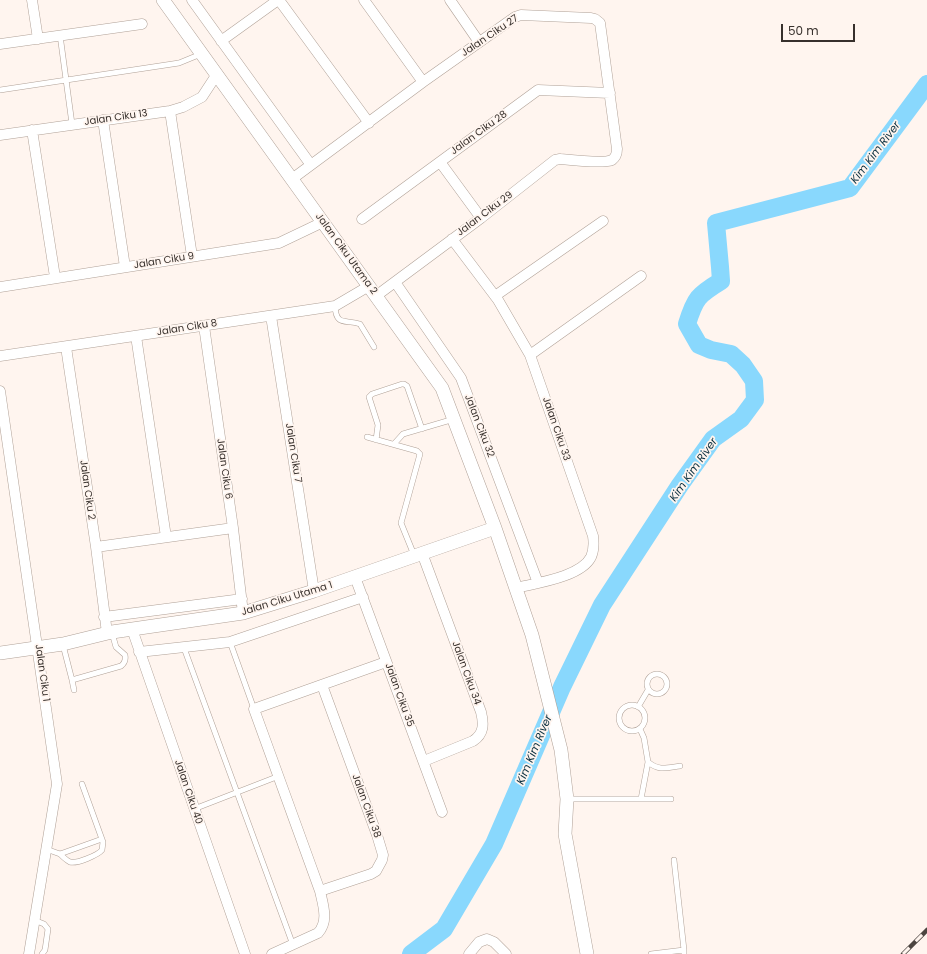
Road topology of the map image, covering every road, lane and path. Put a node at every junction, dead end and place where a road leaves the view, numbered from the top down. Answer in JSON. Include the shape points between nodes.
{"nodes":[{"id":1,"x":32,"y":0,"type":"edge"},
{"id":2,"x":163,"y":0,"type":"edge"},
{"id":3,"x":192,"y":0,"type":"edge"},
{"id":4,"x":278,"y":0,"type":"edge"},
{"id":5,"x":364,"y":0,"type":"edge"},
{"id":6,"x":450,"y":0,"type":"edge"},
{"id":7,"x":142,"y":24,"type":"dead end"},
{"id":8,"x":60,"y":35,"type":"junction"},
{"id":9,"x":38,"y":39,"type":"junction"},
{"id":10,"x":221,"y":41,"type":"junction"},
{"id":11,"x":479,"y":42,"type":"junction"},
{"id":12,"x":0,"y":44,"type":"edge"},
{"id":13,"x":202,"y":54,"type":"junction"},
{"id":14,"x":216,"y":74,"type":"junction"},
{"id":15,"x":66,"y":80,"type":"junction"},
{"id":16,"x":423,"y":82,"type":"junction"},
{"id":17,"x":0,"y":90,"type":"edge"},
{"id":18,"x":610,"y":93,"type":"junction"},
{"id":19,"x":170,"y":111,"type":"junction"},
{"id":20,"x":103,"y":120,"type":"junction"},
{"id":21,"x":369,"y":123,"type":"junction"},
{"id":22,"x":72,"y":124,"type":"junction"},
{"id":23,"x":32,"y":130,"type":"junction"},
{"id":24,"x":0,"y":134,"type":"edge"},
{"id":25,"x":603,"y":161,"type":"joint"},
{"id":26,"x":440,"y":162,"type":"junction"},
{"id":27,"x":311,"y":165,"type":"junction"},
{"id":28,"x":292,"y":179,"type":"junction"},
{"id":29,"x":481,"y":218,"type":"junction"},
{"id":30,"x":362,"y":219,"type":"dead end"},
{"id":31,"x":603,"y":221,"type":"dead end"},
{"id":32,"x":323,"y":222,"type":"junction"},
{"id":33,"x":452,"y":239,"type":"junction"},
{"id":34,"x":192,"y":256,"type":"junction"},
{"id":35,"x":125,"y":267,"type":"junction"},
{"id":36,"x":641,"y":276,"type":"dead end"},
{"id":37,"x":55,"y":277,"type":"junction"},
{"id":38,"x":395,"y":282,"type":"junction"},
{"id":39,"x":0,"y":287,"type":"edge"},
{"id":40,"x":373,"y":291,"type":"junction"},
{"id":41,"x":495,"y":296,"type":"junction"},
{"id":42,"x":335,"y":306,"type":"junction"},
{"id":43,"x":272,"y":316,"type":"junction"},
{"id":44,"x":204,"y":326,"type":"junction"},
{"id":45,"x":136,"y":336,"type":"junction"},
{"id":46,"x":66,"y":347,"type":"junction"},
{"id":47,"x":374,"y":347,"type":"dead end"},
{"id":48,"x":530,"y":355,"type":"junction"},
{"id":49,"x":0,"y":356,"type":"edge"},
{"id":50,"x":0,"y":391,"type":"edge"},
{"id":51,"x":454,"y":419,"type":"junction"},
{"id":52,"x":422,"y":429,"type":"junction"},
{"id":53,"x":367,"y":438,"type":"dead end"},
{"id":54,"x":376,"y":440,"type":"junction"},
{"id":55,"x":394,"y":444,"type":"junction"},
{"id":56,"x":233,"y":528,"type":"junction"},
{"id":57,"x":495,"y":528,"type":"junction"},
{"id":58,"x":166,"y":537,"type":"junction"},
{"id":59,"x":96,"y":547,"type":"junction"},
{"id":60,"x":418,"y":554,"type":"junction"},
{"id":61,"x":355,"y":577,"type":"junction"},
{"id":62,"x":538,"y":583,"type":"junction"},
{"id":63,"x":516,"y":588,"type":"junction"},
{"id":64,"x":314,"y":591,"type":"junction"},
{"id":65,"x":363,"y":597,"type":"junction"},
{"id":66,"x":242,"y":599,"type":"junction"},
{"id":67,"x":243,"y":613,"type":"junction"},
{"id":68,"x":104,"y":617,"type":"junction"},
{"id":69,"x":132,"y":629,"type":"junction"},
{"id":70,"x":109,"y":633,"type":"junction"},
{"id":71,"x":230,"y":642,"type":"junction"},
{"id":72,"x":63,"y":644,"type":"junction"},
{"id":73,"x":38,"y":647,"type":"junction"},
{"id":74,"x":184,"y":648,"type":"junction"},
{"id":75,"x":0,"y":652,"type":"edge"},
{"id":76,"x":139,"y":652,"type":"junction"},
{"id":77,"x":386,"y":662,"type":"junction"},
{"id":78,"x":72,"y":680,"type":"junction"},
{"id":79,"x":322,"y":685,"type":"junction"},
{"id":80,"x":74,"y":690,"type":"dead end"},
{"id":81,"x":648,"y":690,"type":"junction"},
{"id":82,"x":638,"y":706,"type":"junction"},
{"id":83,"x":254,"y":709,"type":"junction"},
{"id":84,"x":640,"y":729,"type":"junction"},
{"id":85,"x":424,"y":762,"type":"junction"},
{"id":86,"x":648,"y":762,"type":"junction"},
{"id":87,"x":680,"y":766,"type":"dead end"},
{"id":88,"x":279,"y":776,"type":"junction"},
{"id":89,"x":82,"y":784,"type":"dead end"},
{"id":90,"x":237,"y":792,"type":"junction"},
{"id":91,"x":671,"y":798,"type":"dead end"},
{"id":92,"x":567,"y":799,"type":"junction"},
{"id":93,"x":641,"y":799,"type":"junction"},
{"id":94,"x":194,"y":809,"type":"junction"},
{"id":95,"x":442,"y":812,"type":"dead end"},
{"id":96,"x":102,"y":840,"type":"junction"},
{"id":97,"x":46,"y":849,"type":"junction"},
{"id":98,"x":60,"y":854,"type":"junction"},
{"id":99,"x":674,"y":860,"type":"dead end"},
{"id":100,"x":320,"y":891,"type":"junction"},
{"id":101,"x":34,"y":920,"type":"junction"},
{"id":102,"x":293,"y":946,"type":"junction"},
{"id":103,"x":472,"y":950,"type":"edge"},
{"id":104,"x":684,"y":952,"type":"edge"},
{"id":105,"x":29,"y":954,"type":"edge"},
{"id":106,"x":42,"y":954,"type":"edge"},
{"id":107,"x":245,"y":954,"type":"edge"},
{"id":108,"x":272,"y":954,"type":"edge"},
{"id":109,"x":506,"y":954,"type":"edge"},
{"id":110,"x":587,"y":954,"type":"edge"},
{"id":111,"x":651,"y":954,"type":"edge"}],
"edges":[{"from":1,"to":9,"type":"street"},
{"from":2,"to":13,"type":"street","name":"Jalan Ciku Utama 2"},
{"from":3,"to":10,"type":"street"},
{"from":4,"to":10,"type":"street"},
{"from":4,"to":21,"type":"street"},
{"from":5,"to":16,"type":"street"},
{"from":6,"to":11,"type":"street"},
{"from":7,"to":8,"type":"street"},
{"from":8,"to":9,"type":"street"},
{"from":8,"to":15,"type":"lane"},
{"from":9,"to":12,"type":"street"},
{"from":10,"to":27,"type":"street"},
{"from":11,"to":16,"type":"street","name":"Jalan Ciku 27"},
{"from":11,"to":18,"type":"street","name":"Jalan Ciku 27","via":[[518,15],[595,19],[601,27]]},
{"from":13,"to":14,"type":"street","name":"Jalan Ciku Utama 2"},
{"from":13,"to":15,"type":"lane","via":[[179,63]]},
{"from":14,"to":19,"type":"street","name":"Jalan Ciku 13","via":[[202,97]]},
{"from":14,"to":28,"type":"street","name":"Jalan Ciku Utama 2"},
{"from":15,"to":17,"type":"lane"},
{"from":15,"to":22,"type":"lane"},
{"from":16,"to":21,"type":"street","name":"Jalan Ciku 27"},
{"from":18,"to":25,"type":"street","name":"Jalan Ciku 27","via":[[617,153],[612,160]]},
{"from":18,"to":26,"type":"street","name":"Jalan Ciku 28","via":[[538,90]]},
{"from":19,"to":20,"type":"street","name":"Jalan Ciku 13"},
{"from":19,"to":34,"type":"street"},
{"from":20,"to":22,"type":"street","name":"Jalan Ciku 13"},
{"from":20,"to":35,"type":"street"},
{"from":21,"to":27,"type":"street","name":"Jalan Ciku 27"},
{"from":22,"to":23,"type":"street","name":"Jalan Ciku 13"},
{"from":23,"to":24,"type":"street","name":"Jalan Ciku 13"},
{"from":23,"to":37,"type":"street"},
{"from":25,"to":29,"type":"street","name":"Jalan Ciku 29","via":[[555,160]]},
{"from":26,"to":29,"type":"street"},
{"from":26,"to":30,"type":"street","name":"Jalan Ciku 28"},
{"from":27,"to":28,"type":"street","name":"Jalan Ciku 27"},
{"from":28,"to":32,"type":"street","name":"Jalan Ciku Utama 2"},
{"from":29,"to":33,"type":"street","name":"Jalan Ciku 29"},
{"from":31,"to":41,"type":"street"},
{"from":32,"to":34,"type":"street","name":"Jalan Ciku 9","via":[[281,243]]},
{"from":32,"to":40,"type":"street","name":"Jalan Ciku Utama 2"},
{"from":33,"to":38,"type":"street","name":"Jalan Ciku 29"},
{"from":33,"to":41,"type":"street","name":"Jalan Ciku 33"},
{"from":34,"to":35,"type":"street","name":"Jalan Ciku 9"},
{"from":35,"to":37,"type":"street","name":"Jalan Ciku 9"},
{"from":36,"to":48,"type":"street"},
{"from":37,"to":39,"type":"street","name":"Jalan Ciku 9"},
{"from":38,"to":40,"type":"street","name":"Jalan Ciku 29"},
{"from":38,"to":62,"type":"street","name":"Jalan Ciku 32","via":[[461,378]]},
{"from":40,"to":42,"type":"street","name":"Jalan Ciku 8"},
{"from":40,"to":51,"type":"street","name":"Jalan Ciku Utama 2","via":[[442,388]]},
{"from":41,"to":48,"type":"street","name":"Jalan Ciku 33"},
{"from":42,"to":43,"type":"street","name":"Jalan Ciku 8"},
{"from":42,"to":47,"type":"lane","via":[[338,319],[360,324]]},
{"from":43,"to":44,"type":"street","name":"Jalan Ciku 8"},
{"from":43,"to":64,"type":"street","name":"Jalan Ciku 7"},
{"from":44,"to":45,"type":"street","name":"Jalan Ciku 8"},
{"from":44,"to":56,"type":"street","name":"Jalan Ciku 6"},
{"from":45,"to":46,"type":"street","name":"Jalan Ciku 8"},
{"from":45,"to":58,"type":"street"},
{"from":46,"to":49,"type":"street","name":"Jalan Ciku 8"},
{"from":46,"to":59,"type":"street","name":"Jalan Ciku 2"},
{"from":48,"to":62,"type":"street","name":"Jalan Ciku 33","via":[[594,542],[591,557],[581,568]]},
{"from":50,"to":73,"type":"street","name":"Jalan Ciku 1"},
{"from":51,"to":52,"type":"lane"},
{"from":51,"to":57,"type":"street","name":"Jalan Ciku Utama 2"},
{"from":52,"to":54,"type":"lane","via":[[407,386],[402,384],[369,397],[378,425]]},
{"from":52,"to":55,"type":"lane","via":[[403,434]]},
{"from":53,"to":54,"type":"lane"},
{"from":54,"to":55,"type":"lane"},
{"from":55,"to":60,"type":"lane","via":[[420,454],[401,525]]},
{"from":56,"to":58,"type":"street"},
{"from":56,"to":66,"type":"street","name":"Jalan Ciku 6"},
{"from":57,"to":60,"type":"street","name":"Jalan Ciku Utama 1"},
{"from":57,"to":63,"type":"street","name":"Jalan Ciku Utama 2"},
{"from":58,"to":59,"type":"street"},
{"from":59,"to":68,"type":"street","name":"Jalan Ciku 2"},
{"from":60,"to":61,"type":"street","name":"Jalan Ciku Utama 1"},
{"from":60,"to":85,"type":"street","name":"Jalan Ciku 34","via":[[481,712],[483,724],[479,736],[473,741]]},
{"from":61,"to":64,"type":"street","name":"Jalan Ciku Utama 1"},
{"from":61,"to":65,"type":"street","name":"Jalan Ciku 35"},
{"from":62,"to":63,"type":"street","name":"Jalan Ciku 33"},
{"from":63,"to":92,"type":"street","name":"Jalan Ciku Utama 2","via":[[532,635],[561,750]]},
{"from":64,"to":67,"type":"street","name":"Jalan Ciku Utama 1"},
{"from":65,"to":71,"type":"street"},
{"from":65,"to":77,"type":"street","name":"Jalan Ciku 35"},
{"from":66,"to":67,"type":"street","name":"Jalan Ciku 6"},
{"from":66,"to":68,"type":"street"},
{"from":67,"to":69,"type":"street","name":"Jalan Ciku Utama 1"},
{"from":68,"to":70,"type":"street","name":"Jalan Ciku 2"},
{"from":69,"to":70,"type":"street","name":"Jalan Ciku Utama 1"},
{"from":69,"to":76,"type":"street","name":"Jalan Ciku 40"},
{"from":70,"to":72,"type":"street","name":"Jalan Ciku Utama 1"},
{"from":70,"to":78,"type":"lane","via":[[116,647],[125,655],[123,664]]},
{"from":71,"to":74,"type":"street"},
{"from":71,"to":83,"type":"lane"},
{"from":72,"to":73,"type":"street","name":"Jalan Ciku Utama 1"},
{"from":72,"to":78,"type":"lane"},
{"from":73,"to":75,"type":"street","name":"Jalan Ciku Utama 1"},
{"from":73,"to":97,"type":"street","name":"Jalan Ciku 1","via":[[57,786]]},
{"from":74,"to":76,"type":"street"},
{"from":74,"to":90,"type":"lane"},
{"from":76,"to":94,"type":"street","name":"Jalan Ciku 40"},
{"from":77,"to":79,"type":"street"},
{"from":77,"to":85,"type":"street","name":"Jalan Ciku 35"},
{"from":78,"to":80,"type":"lane"},
{"from":79,"to":83,"type":"street"},
{"from":79,"to":100,"type":"street","name":"Jalan Ciku 38","via":[[382,855],[379,867],[371,874]]},
{"from":81,"to":81,"type":"lane","via":[[657,694],[662,692],[666,688],[665,678],[661,675],[651,675],[647,679]]},
{"from":81,"to":82,"type":"lane"},
{"from":82,"to":84,"type":"lane","via":[[645,717]]},
{"from":82,"to":84,"type":"lane","via":[[625,707],[619,719],[621,726],[626,730],[633,732]]},
{"from":83,"to":88,"type":"street"},
{"from":84,"to":86,"type":"lane"},
{"from":85,"to":95,"type":"street","name":"Jalan Ciku 35"},
{"from":86,"to":87,"type":"lane","via":[[654,767],[661,768]]},
{"from":86,"to":93,"type":"lane"},
{"from":88,"to":90,"type":"lane"},
{"from":88,"to":100,"type":"street"},
{"from":89,"to":96,"type":"lane"},
{"from":90,"to":94,"type":"lane"},
{"from":90,"to":102,"type":"lane"},
{"from":91,"to":93,"type":"lane"},
{"from":92,"to":93,"type":"lane"},
{"from":92,"to":110,"type":"street","name":"Jalan Ciku Utama 2","via":[[565,834]]},
{"from":94,"to":107,"type":"street","name":"Jalan Ciku 40"},
{"from":96,"to":98,"type":"lane"},
{"from":96,"to":98,"type":"lane","via":[[100,853],[77,862],[69,862]]},
{"from":97,"to":98,"type":"lane"},
{"from":97,"to":101,"type":"street","name":"Jalan Ciku 1"},
{"from":99,"to":104,"type":"lane"},
{"from":100,"to":102,"type":"street","via":[[325,915],[322,929]]},
{"from":101,"to":105,"type":"street","name":"Jalan Ciku 1"},
{"from":101,"to":106,"type":"lane","via":[[44,924],[48,929]]},
{"from":102,"to":108,"type":"street"},
{"from":103,"to":109,"type":"street","via":[[483,940],[490,940]]},
{"from":104,"to":111,"type":"lane"}]}
